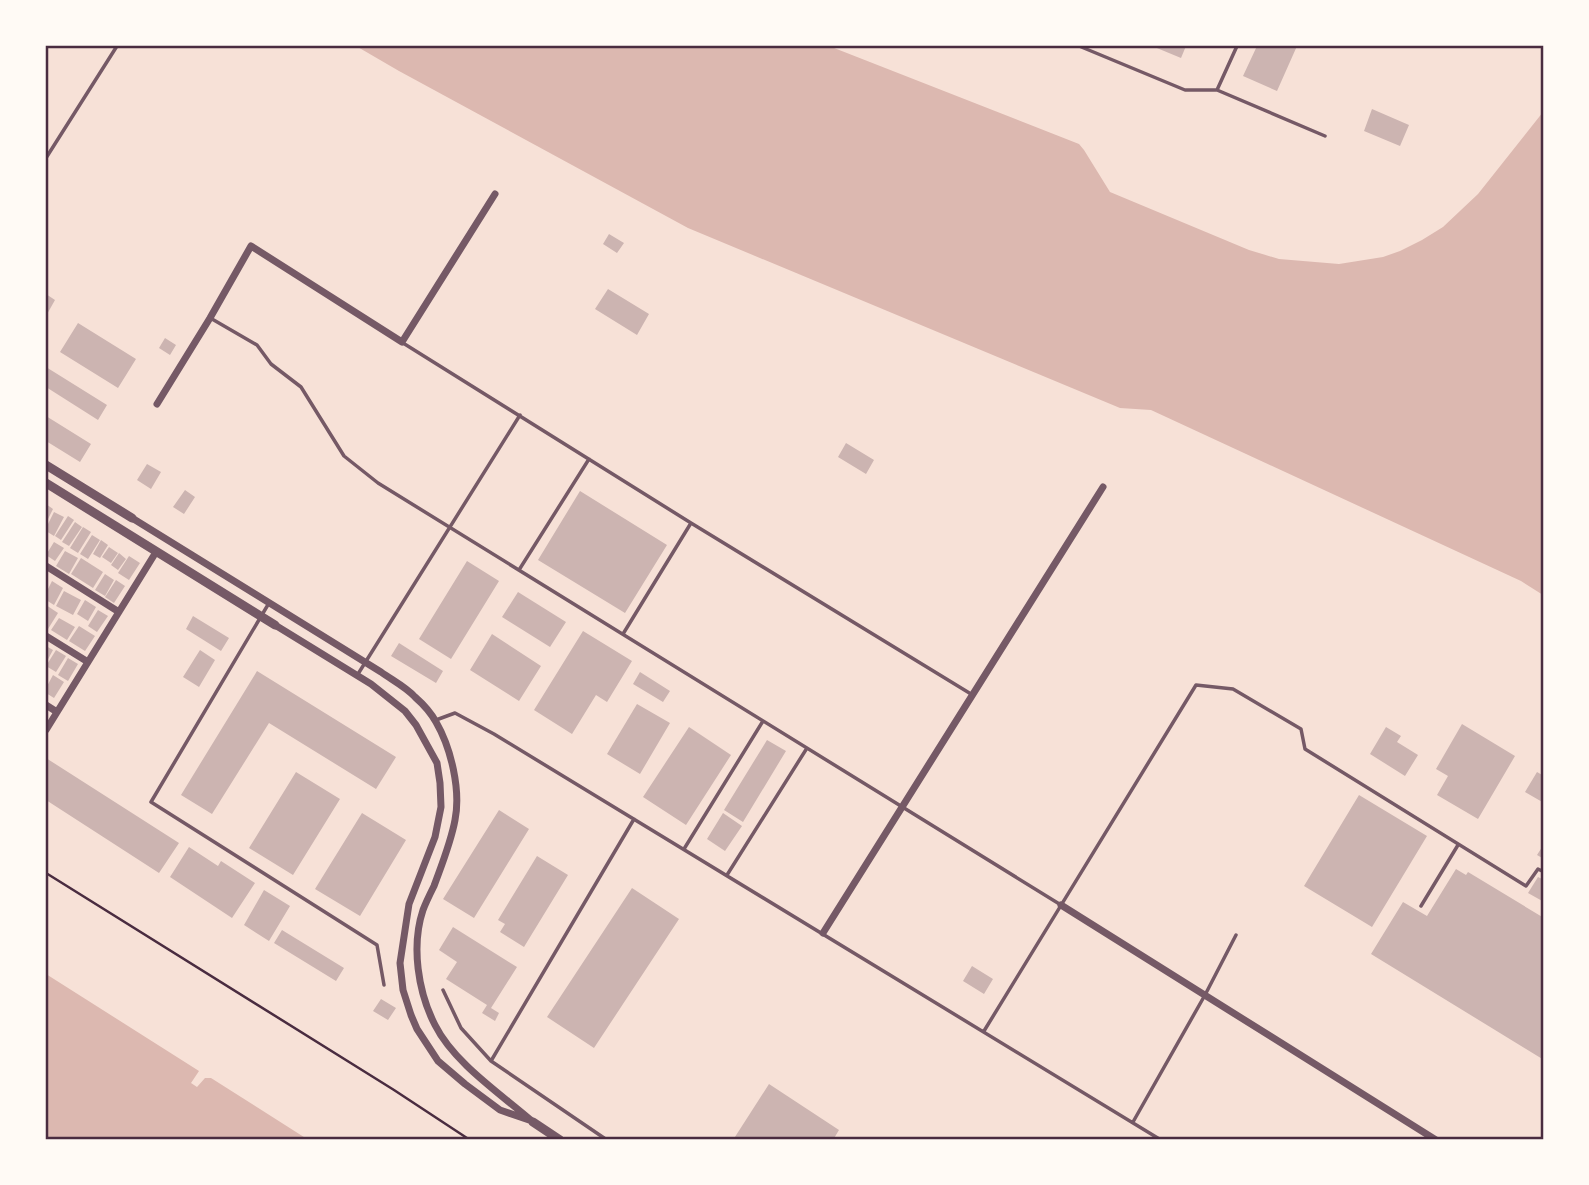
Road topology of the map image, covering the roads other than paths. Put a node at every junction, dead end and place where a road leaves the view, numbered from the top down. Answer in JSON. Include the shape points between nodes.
{"nodes":[{"id":1,"x":117,"y":46,"type":"edge"},
{"id":2,"x":1079,"y":46,"type":"edge"},
{"id":3,"x":1237,"y":46,"type":"edge"},
{"id":4,"x":1217,"y":90,"type":"junction"},
{"id":5,"x":1325,"y":136,"type":"dead end"},
{"id":6,"x":46,"y":158,"type":"edge"},
{"id":7,"x":495,"y":194,"type":"dead end"},
{"id":8,"x":210,"y":318,"type":"junction"},
{"id":9,"x":402,"y":342,"type":"junction"},
{"id":10,"x":157,"y":404,"type":"dead end"},
{"id":11,"x":520,"y":415,"type":"junction"},
{"id":12,"x":589,"y":459,"type":"junction"},
{"id":13,"x":46,"y":465,"type":"edge"},
{"id":14,"x":46,"y":483,"type":"edge"},
{"id":15,"x":1103,"y":486,"type":"dead end"},
{"id":16,"x":132,"y":519,"type":"joint"},
{"id":17,"x":691,"y":523,"type":"junction"},
{"id":18,"x":450,"y":528,"type":"junction"},
{"id":19,"x":156,"y":552,"type":"junction"},
{"id":20,"x":46,"y":566,"type":"edge"},
{"id":21,"x":519,"y":570,"type":"junction"},
{"id":22,"x":269,"y":603,"type":"junction"},
{"id":23,"x":119,"y":612,"type":"junction"},
{"id":24,"x":261,"y":616,"type":"junction"},
{"id":25,"x":275,"y":625,"type":"joint"},
{"id":26,"x":623,"y":635,"type":"junction"},
{"id":27,"x":46,"y":636,"type":"edge"},
{"id":28,"x":88,"y":663,"type":"junction"},
{"id":29,"x":365,"y":663,"type":"junction"},
{"id":30,"x":357,"y":676,"type":"junction"},
{"id":31,"x":972,"y":695,"type":"junction"},
{"id":32,"x":46,"y":705,"type":"edge"},
{"id":33,"x":57,"y":712,"type":"junction"},
{"id":34,"x":436,"y":720,"type":"junction"},
{"id":35,"x":763,"y":721,"type":"junction"},
{"id":36,"x":46,"y":730,"type":"edge"},
{"id":37,"x":807,"y":748,"type":"junction"},
{"id":38,"x":902,"y":807,"type":"junction"},
{"id":39,"x":634,"y":819,"type":"junction"},
{"id":40,"x":1458,"y":845,"type":"junction"},
{"id":41,"x":684,"y":849,"type":"junction"},
{"id":42,"x":1544,"y":872,"type":"edge"},
{"id":43,"x":727,"y":875,"type":"junction"},
{"id":44,"x":1061,"y":905,"type":"junction"},
{"id":45,"x":1421,"y":906,"type":"dead end"},
{"id":46,"x":823,"y":933,"type":"junction"},
{"id":47,"x":1236,"y":934,"type":"dead end"},
{"id":48,"x":384,"y":985,"type":"dead end"},
{"id":49,"x":443,"y":990,"type":"dead end"},
{"id":50,"x":1205,"y":995,"type":"junction"},
{"id":51,"x":984,"y":1031,"type":"junction"},
{"id":52,"x":491,"y":1061,"type":"junction"},
{"id":53,"x":533,"y":1122,"type":"junction"},
{"id":54,"x":1133,"y":1122,"type":"junction"},
{"id":55,"x":561,"y":1139,"type":"edge"},
{"id":56,"x":607,"y":1139,"type":"edge"},
{"id":57,"x":1161,"y":1139,"type":"edge"},
{"id":58,"x":1436,"y":1139,"type":"edge"}],
"edges":[{"from":1,"to":6,"type":"lane"},
{"from":2,"to":4,"type":"lane","via":[[1185,90]]},
{"from":3,"to":4,"type":"lane"},
{"from":4,"to":5,"type":"lane"},
{"from":7,"to":9,"type":"street"},
{"from":8,"to":9,"type":"street","via":[[251,246]]},
{"from":8,"to":10,"type":"street"},
{"from":8,"to":18,"type":"lane","via":[[257,345],[271,364],[301,387],[344,456],[377,483]]},
{"from":9,"to":11,"type":"lane"},
{"from":11,"to":12,"type":"lane"},
{"from":11,"to":18,"type":"lane"},
{"from":12,"to":17,"type":"lane"},
{"from":12,"to":21,"type":"lane"},
{"from":13,"to":16,"type":"street"},
{"from":14,"to":19,"type":"street"},
{"from":15,"to":31,"type":"street"},
{"from":16,"to":22,"type":"street"},
{"from":17,"to":26,"type":"lane"},
{"from":17,"to":31,"type":"lane"},
{"from":18,"to":21,"type":"lane"},
{"from":18,"to":29,"type":"lane"},
{"from":19,"to":23,"type":"street"},
{"from":19,"to":24,"type":"street"},
{"from":20,"to":23,"type":"street"},
{"from":21,"to":26,"type":"lane"},
{"from":22,"to":24,"type":"lane"},
{"from":22,"to":29,"type":"street"},
{"from":23,"to":28,"type":"street"},
{"from":24,"to":25,"type":"street"},
{"from":24,"to":48,"type":"lane","via":[[151,802],[377,945]]},
{"from":25,"to":30,"type":"street"},
{"from":26,"to":35,"type":"lane"},
{"from":27,"to":28,"type":"street"},
{"from":28,"to":33,"type":"street"},
{"from":29,"to":30,"type":"lane"},
{"from":29,"to":34,"type":"street","via":[[413,695]]},
{"from":30,"to":53,"type":"street","via":[[416,725],[437,763],[441,807],[435,837],[409,904],[401,951],[403,990],[411,1015],[427,1046],[449,1071],[500,1110]]},
{"from":31,"to":38,"type":"street"},
{"from":32,"to":33,"type":"street"},
{"from":33,"to":36,"type":"street"},
{"from":34,"to":39,"type":"lane","via":[[455,713]]},
{"from":34,"to":53,"type":"street","via":[[452,764],[456,818],[423,911],[419,975],[444,1041]]},
{"from":35,"to":37,"type":"lane"},
{"from":35,"to":41,"type":"lane"},
{"from":37,"to":38,"type":"lane"},
{"from":37,"to":43,"type":"lane"},
{"from":38,"to":44,"type":"lane"},
{"from":38,"to":46,"type":"street"},
{"from":39,"to":41,"type":"lane"},
{"from":39,"to":52,"type":"lane"},
{"from":40,"to":42,"type":"lane","via":[[1525,886],[1538,869]]},
{"from":40,"to":44,"type":"lane","via":[[1305,749],[1301,729],[1233,688],[1196,685]]},
{"from":40,"to":45,"type":"lane"},
{"from":41,"to":43,"type":"lane"},
{"from":43,"to":46,"type":"lane"},
{"from":44,"to":50,"type":"street"},
{"from":44,"to":51,"type":"lane"},
{"from":46,"to":51,"type":"lane"},
{"from":47,"to":50,"type":"lane"},
{"from":49,"to":52,"type":"lane","via":[[461,1028]]},
{"from":50,"to":54,"type":"lane"},
{"from":50,"to":58,"type":"street"},
{"from":51,"to":54,"type":"lane"},
{"from":52,"to":56,"type":"lane"},
{"from":53,"to":55,"type":"street"},
{"from":54,"to":57,"type":"lane"}]}
